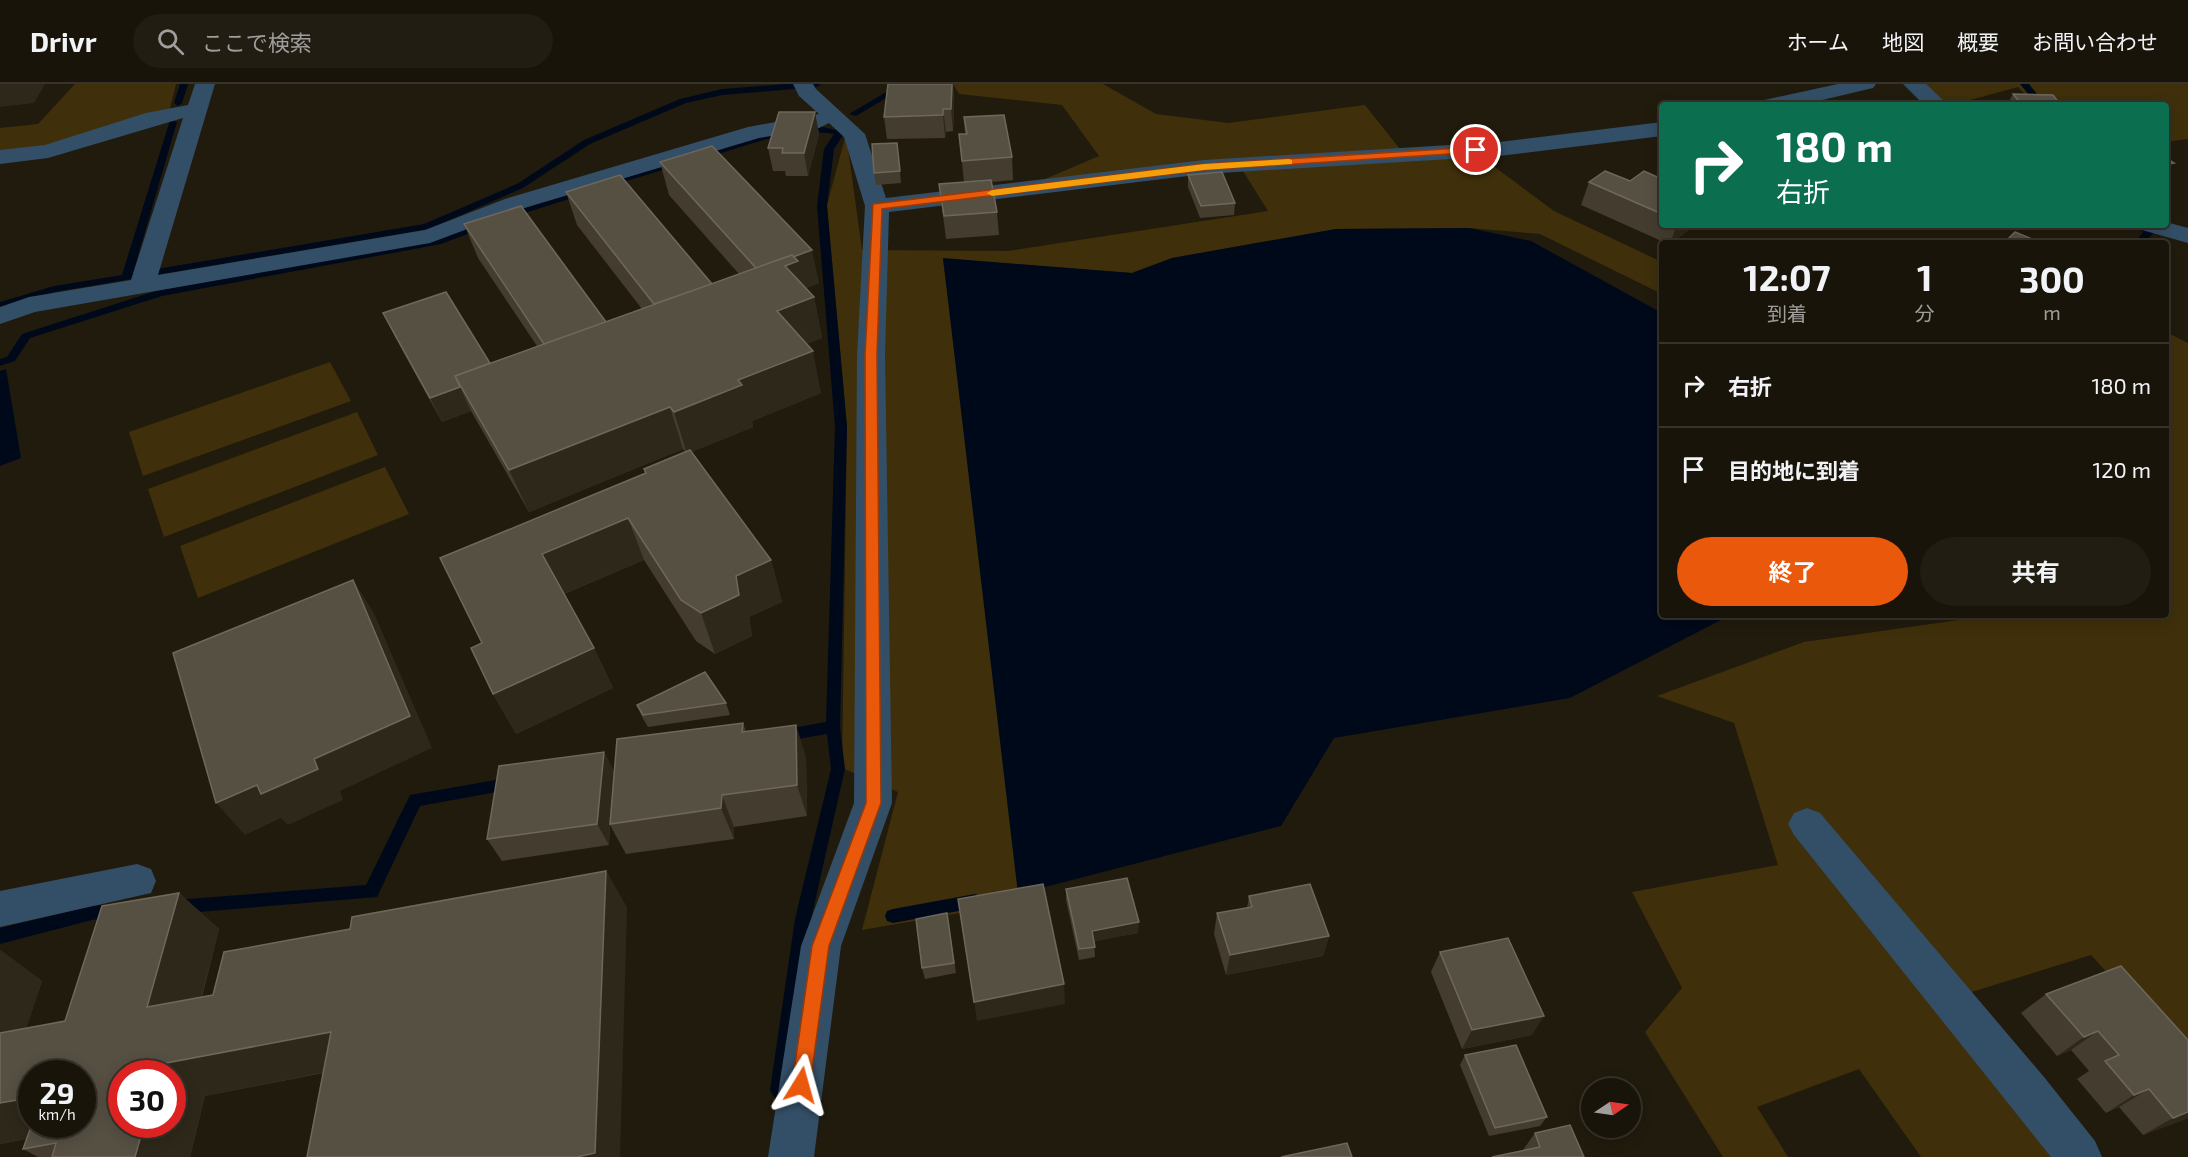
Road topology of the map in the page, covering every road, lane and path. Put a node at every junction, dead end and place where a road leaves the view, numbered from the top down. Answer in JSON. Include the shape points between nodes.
{"nodes":[{"id":1,"x":205,"y":84,"type":"edge"},
{"id":2,"x":1866,"y":84,"type":"edge"},
{"id":3,"x":1913,"y":84,"type":"edge"},
{"id":4,"x":804,"y":88,"type":"edge"},
{"id":5,"x":1785,"y":102,"type":"edge"},
{"id":6,"x":1934,"y":102,"type":"edge"},
{"id":7,"x":198,"y":109,"type":"junction"},
{"id":8,"x":835,"y":118,"type":"junction"},
{"id":9,"x":1659,"y":129,"type":"edge"},
{"id":10,"x":0,"y":157,"type":"edge"},
{"id":11,"x":877,"y":206,"type":"junction"},
{"id":12,"x":2161,"y":228,"type":"edge"},
{"id":13,"x":2188,"y":236,"type":"edge"},
{"id":14,"x":142,"y":285,"type":"junction"},
{"id":15,"x":0,"y":316,"type":"edge"},
{"id":16,"x":1807,"y":824,"type":"dead end"},
{"id":17,"x":137,"y":881,"type":"dead end"},
{"id":18,"x":0,"y":909,"type":"edge"},
{"id":19,"x":791,"y":1157,"type":"edge"},
{"id":20,"x":2079,"y":1157,"type":"edge"}],
"edges":[{"from":1,"to":7,"type":"street"},
{"from":2,"to":5,"type":"street"},
{"from":3,"to":6,"type":"street"},
{"from":4,"to":8,"type":"street"},
{"from":7,"to":10,"type":"street","via":[[154,118],[48,151]]},
{"from":7,"to":14,"type":"street"},
{"from":8,"to":11,"type":"street","via":[[854,134]]},
{"from":8,"to":14,"type":"street","via":[[756,132],[513,204],[430,236]]},
{"from":9,"to":11,"type":"street","via":[[1499,149],[1204,167]]},
{"from":11,"to":19,"type":"street","via":[[871,355],[873,803],[821,946]]},
{"from":12,"to":13,"type":"street"},
{"from":14,"to":15,"type":"street","via":[[29,305]]},
{"from":16,"to":20,"type":"street"},
{"from":17,"to":18,"type":"street"}]}
